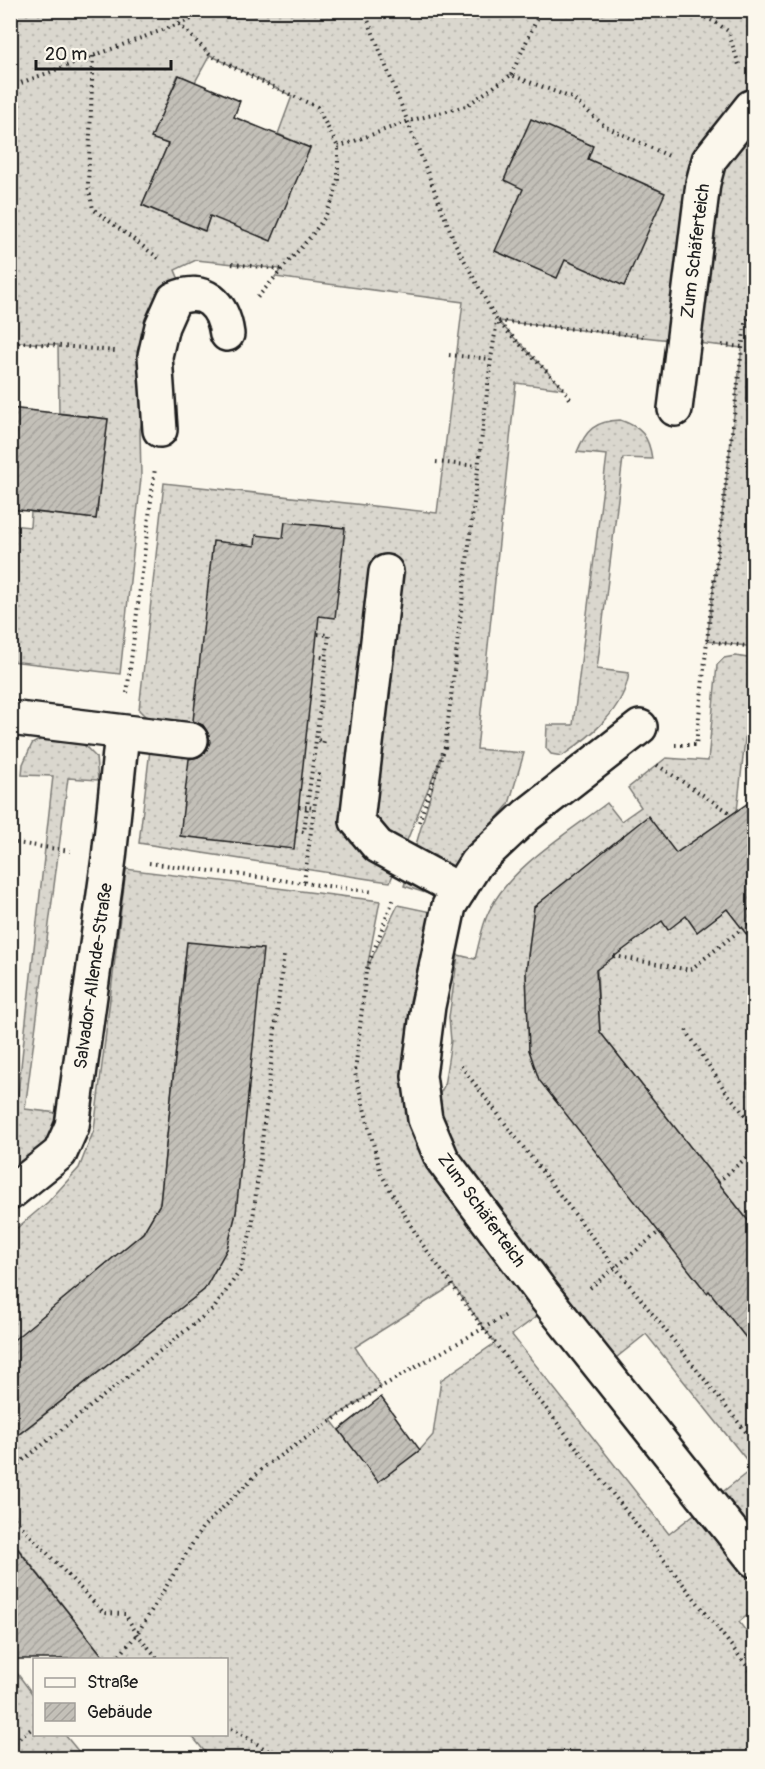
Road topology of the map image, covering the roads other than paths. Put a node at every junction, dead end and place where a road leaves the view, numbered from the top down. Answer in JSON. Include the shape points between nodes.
{"nodes":[{"id":1,"x":751,"y":106,"type":"road end"},
{"id":2,"x":227,"y":334,"type":"road end"},
{"id":3,"x":675,"y":409,"type":"dead end"},
{"id":4,"x":160,"y":430,"type":"road end"},
{"id":5,"x":386,"y":572,"type":"dead end"},
{"id":6,"x":10,"y":718,"type":"edge"},
{"id":7,"x":640,"y":728,"type":"road end"},
{"id":8,"x":122,"y":733,"type":"junction"},
{"id":9,"x":191,"y":740,"type":"dead end"},
{"id":10,"x":459,"y":890,"type":"junction"},
{"id":11,"x":10,"y":1193,"type":"edge"},
{"id":12,"x":754,"y":1560,"type":"edge"}],
"edges":[{"from":1,"to":3,"type":"street","name":"Zum Schäferteich","via":[[709,160],[702,183]]},
{"from":2,"to":4,"type":"street","via":[[225,318],[217,304],[185,294],[174,299],[155,356]]},
{"from":5,"to":10,"type":"street","via":[[357,821],[378,846]]},
{"from":6,"to":8,"type":"street"},
{"from":7,"to":10,"type":"street","name":"Zum Schäferteich","via":[[527,815],[476,863]]},
{"from":8,"to":9,"type":"street"},
{"from":8,"to":11,"type":"street","name":"Salvador-Allende-Straße","via":[[72,1126],[60,1153]]},
{"from":10,"to":12,"type":"street","name":"Zum Schäferteich","via":[[449,906],[428,1006],[419,1076],[425,1119],[442,1159],[542,1293]]}]}
